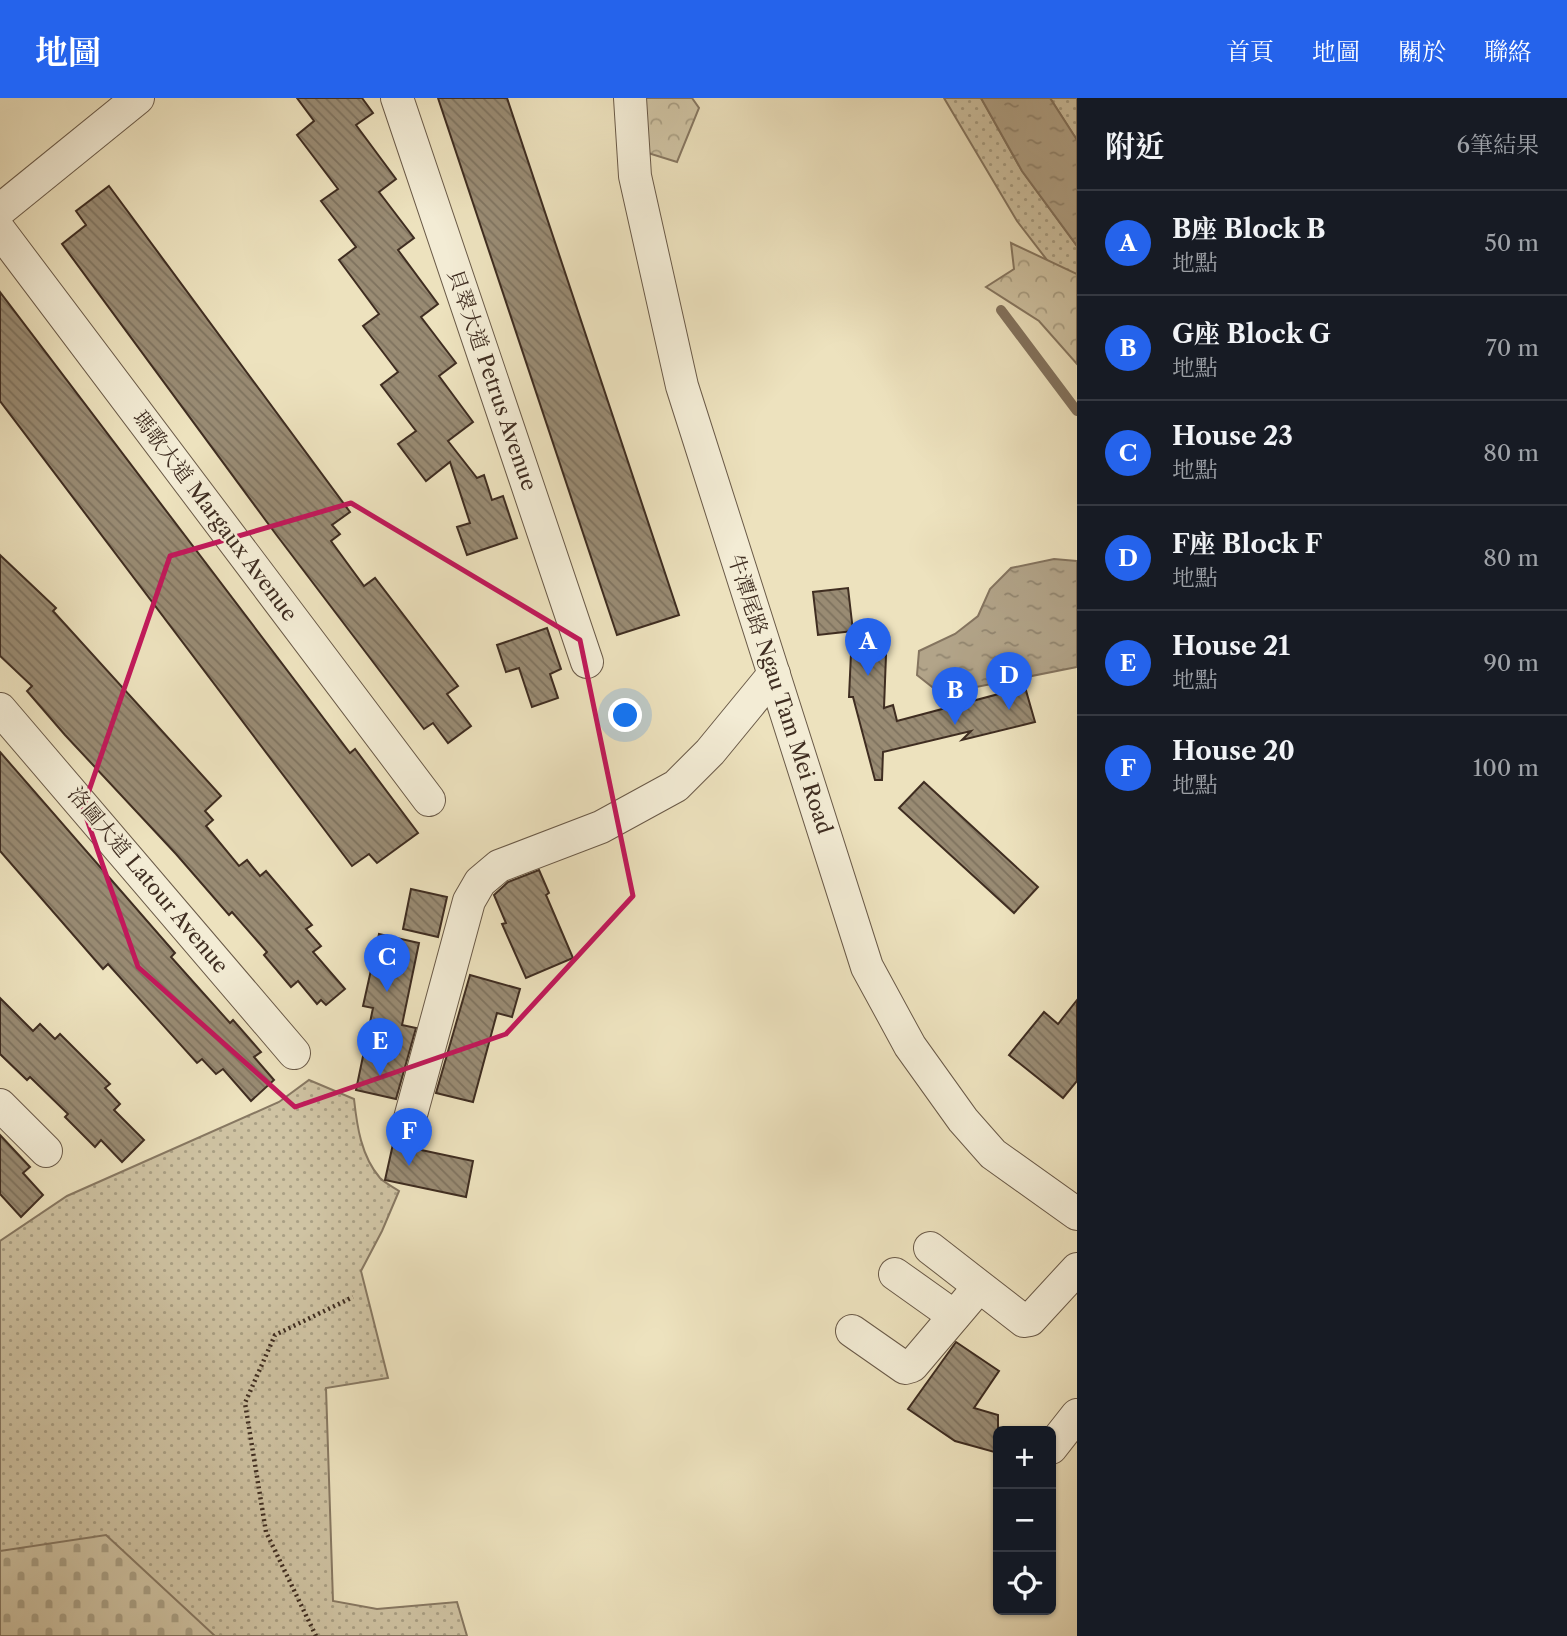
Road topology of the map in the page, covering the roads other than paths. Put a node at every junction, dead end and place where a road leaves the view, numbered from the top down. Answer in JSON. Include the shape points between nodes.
{"nodes":[{"id":1,"x":138,"y":98,"type":"edge"},
{"id":2,"x":397,"y":98,"type":"edge"},
{"id":3,"x":630,"y":98,"type":"edge"},
{"id":4,"x":0,"y":210,"type":"edge"},
{"id":5,"x":0,"y":231,"type":"edge"},
{"id":6,"x":587,"y":662,"type":"dead end"},
{"id":7,"x":774,"y":674,"type":"junction"},
{"id":8,"x":0,"y":709,"type":"edge"},
{"id":9,"x":429,"y":800,"type":"dead end"},
{"id":10,"x":294,"y":1053,"type":"dead end"},
{"id":11,"x":0,"y":1105,"type":"edge"},
{"id":12,"x":409,"y":1122,"type":"dead end"},
{"id":13,"x":46,"y":1152,"type":"dead end"},
{"id":14,"x":1077,"y":1214,"type":"edge"},
{"id":15,"x":930,"y":1248,"type":"dead end"},
{"id":16,"x":1077,"y":1269,"type":"edge"},
{"id":17,"x":895,"y":1274,"type":"dead end"},
{"id":18,"x":979,"y":1287,"type":"junction"},
{"id":19,"x":954,"y":1317,"type":"junction"},
{"id":20,"x":852,"y":1331,"type":"dead end"},
{"id":21,"x":1077,"y":1415,"type":"edge"},
{"id":22,"x":1056,"y":1442,"type":"edge"}],
"edges":[{"from":1,"to":4,"type":"street"},
{"from":2,"to":6,"type":"street","name":"貝翠大道 Petrus Avenue"},
{"from":3,"to":7,"type":"street","name":"牛潭尾路 Ngau Tam Mei Road","via":[[635,176],[682,386]]},
{"from":5,"to":9,"type":"street","name":"瑪歌大道 Margaux Avenue"},
{"from":7,"to":12,"type":"street","via":[[676,786],[601,827],[499,866],[480,882],[469,901]]},
{"from":7,"to":14,"type":"street","name":"牛潭尾路 Ngau Tam Mei Road","via":[[867,967],[887,1007],[935,1084],[993,1154]]},
{"from":8,"to":10,"type":"street","name":"洛圖大道 Latour Avenue"},
{"from":11,"to":13,"type":"street"},
{"from":15,"to":18,"type":"street"},
{"from":16,"to":18,"type":"street","via":[[1030,1320],[1024,1321]]},
{"from":17,"to":19,"type":"street"},
{"from":18,"to":19,"type":"street"},
{"from":19,"to":20,"type":"street","via":[[915,1363],[905,1368]]},
{"from":21,"to":22,"type":"street"}]}
